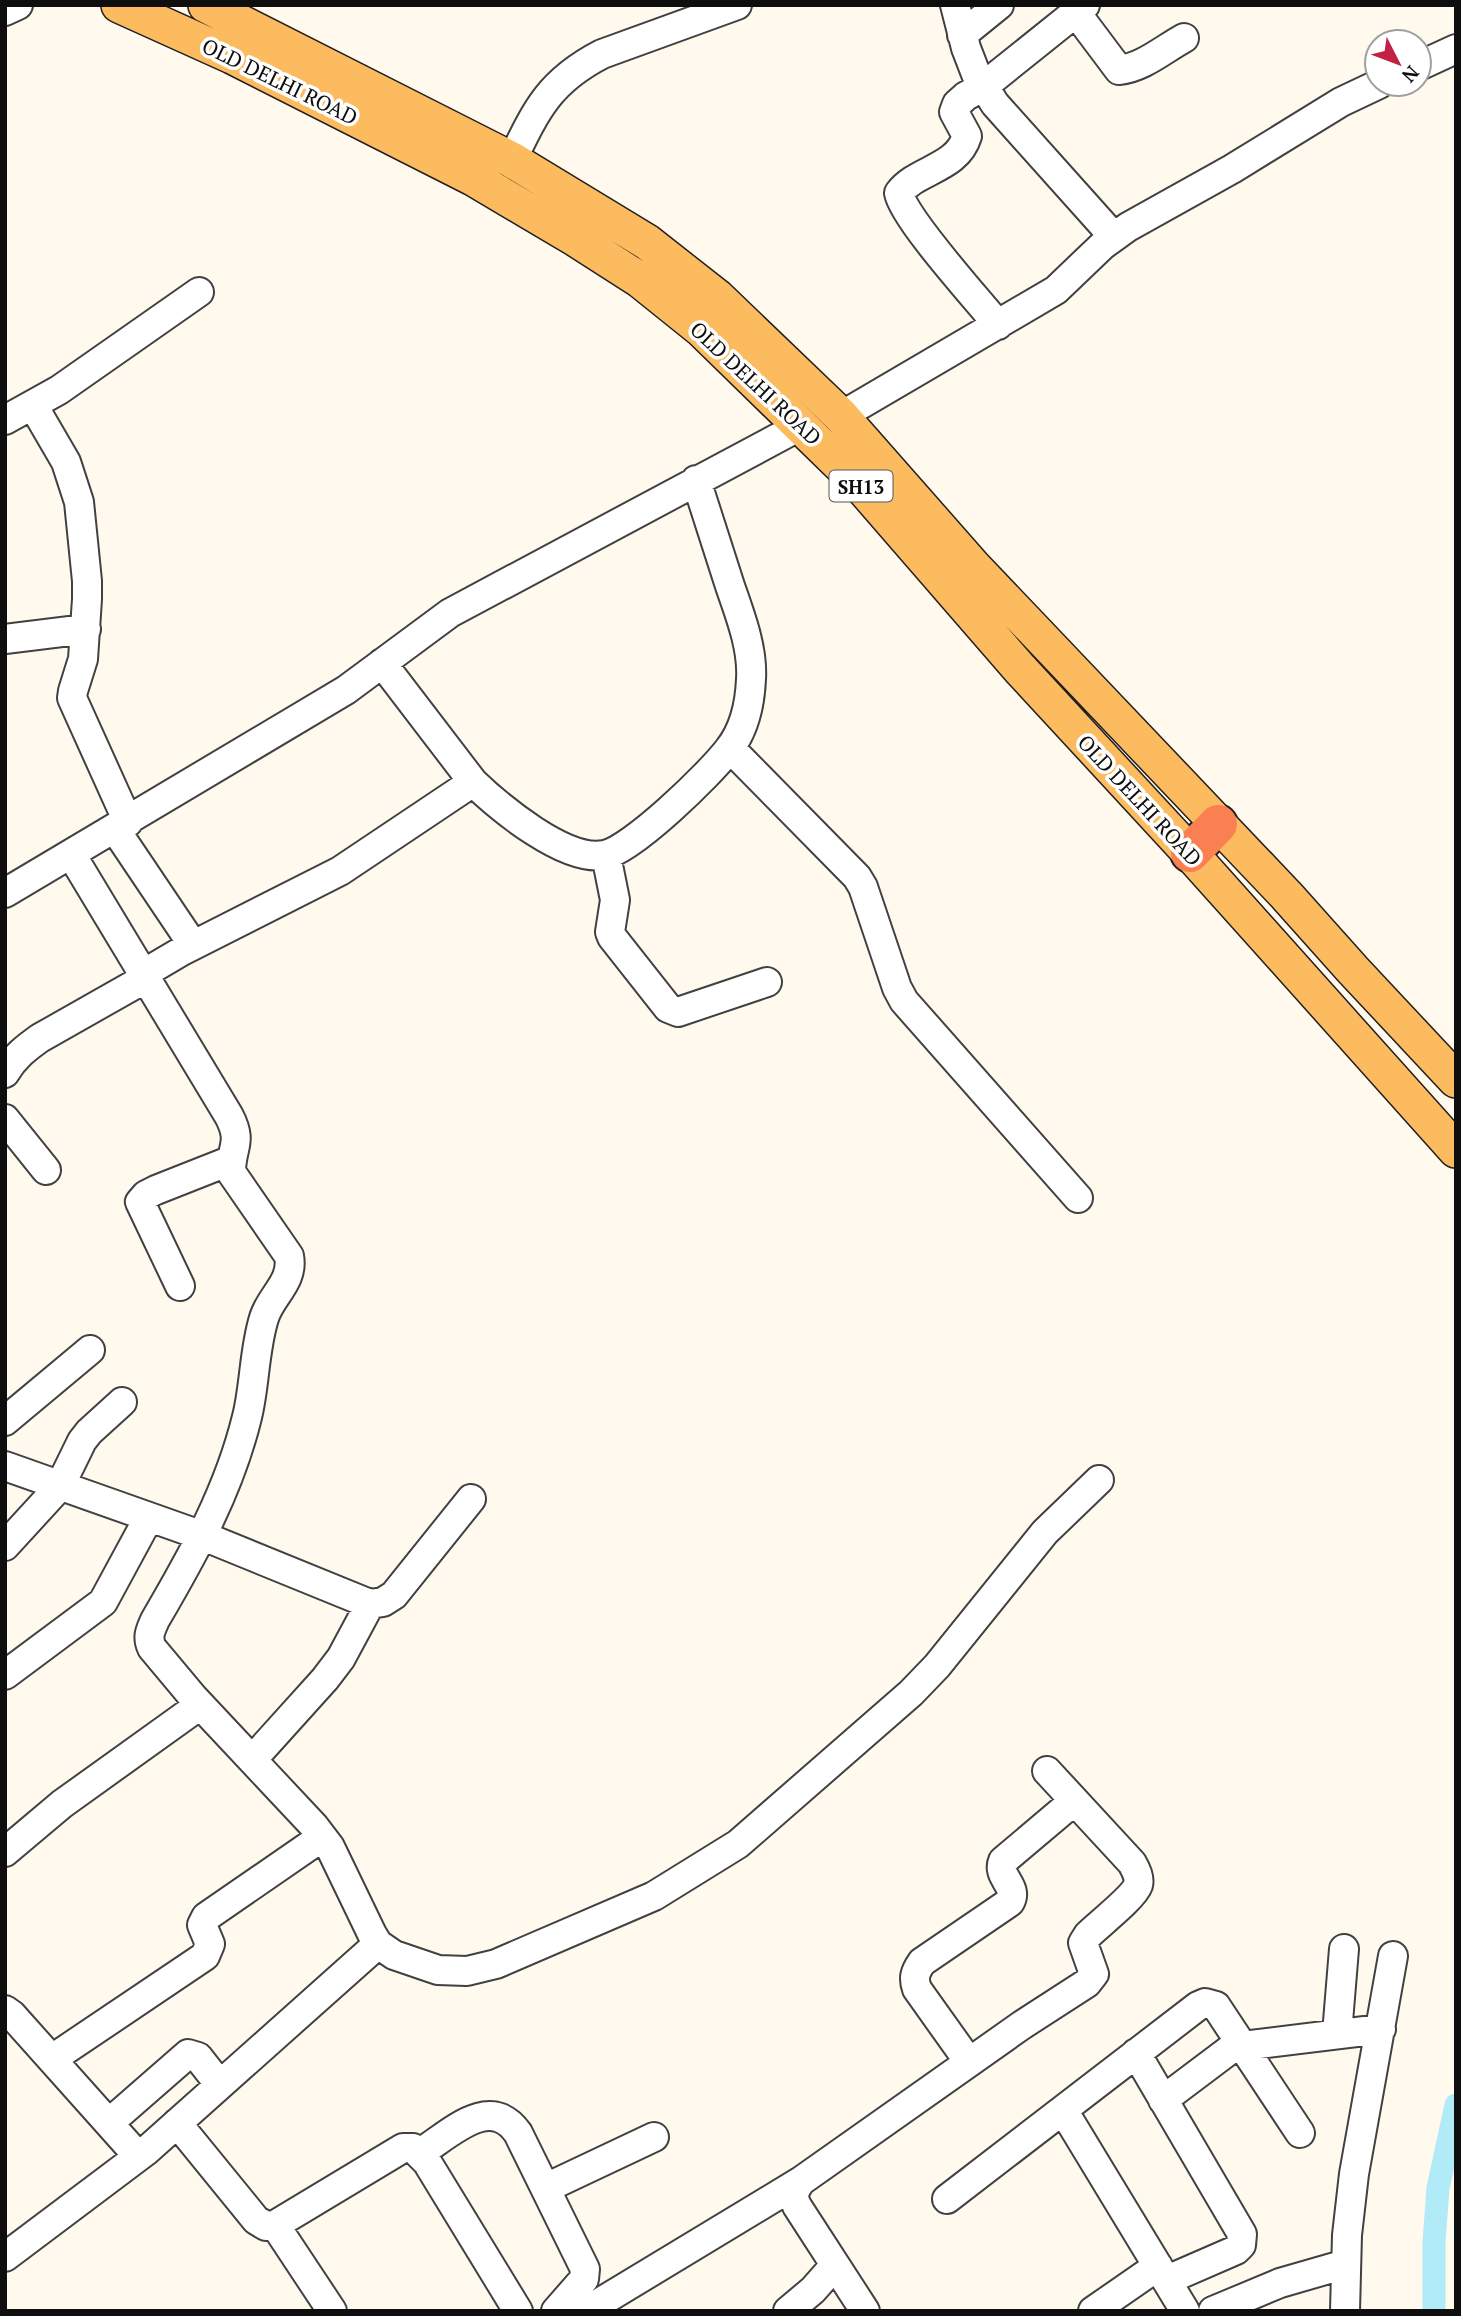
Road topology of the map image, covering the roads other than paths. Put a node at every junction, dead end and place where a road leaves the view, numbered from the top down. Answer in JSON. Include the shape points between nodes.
{"nodes":[{"id":1,"x":18,"y":5,"type":"edge"},
{"id":2,"x":120,"y":5,"type":"edge"},
{"id":3,"x":206,"y":5,"type":"edge"},
{"id":4,"x":737,"y":5,"type":"edge"},
{"id":5,"x":955,"y":5,"type":"edge"},
{"id":6,"x":999,"y":5,"type":"edge"},
{"id":7,"x":1081,"y":10,"type":"edge"},
{"id":8,"x":5,"y":11,"type":"edge"},
{"id":9,"x":962,"y":35,"type":"junction"},
{"id":10,"x":1184,"y":38,"type":"dead end"},
{"id":11,"x":1456,"y":50,"type":"edge"},
{"id":12,"x":1433,"y":60,"type":"edge"},
{"id":13,"x":984,"y":86,"type":"junction"},
{"id":14,"x":1363,"y":92,"type":"edge"},
{"id":15,"x":512,"y":160,"type":"junction"},
{"id":16,"x":1114,"y":237,"type":"junction"},
{"id":17,"x":199,"y":292,"type":"dead end"},
{"id":18,"x":998,"y":325,"type":"junction"},
{"id":19,"x":34,"y":407,"type":"junction"},
{"id":20,"x":841,"y":416,"type":"junction"},
{"id":21,"x":5,"y":420,"type":"edge"},
{"id":22,"x":802,"y":425,"type":"junction"},
{"id":23,"x":696,"y":480,"type":"junction"},
{"id":24,"x":86,"y":629,"type":"junction"},
{"id":25,"x":5,"y":639,"type":"edge"},
{"id":26,"x":382,"y":663,"type":"junction"},
{"id":27,"x":730,"y":748,"type":"junction"},
{"id":28,"x":473,"y":782,"type":"junction"},
{"id":29,"x":1218,"y":824,"type":"junction"},
{"id":30,"x":121,"y":825,"type":"junction"},
{"id":31,"x":1190,"y":853,"type":"junction"},
{"id":32,"x":71,"y":854,"type":"junction"},
{"id":33,"x":606,"y":855,"type":"junction"},
{"id":34,"x":5,"y":893,"type":"edge"},
{"id":35,"x":194,"y":945,"type":"junction"},
{"id":36,"x":144,"y":976,"type":"junction"},
{"id":37,"x":767,"y":982,"type":"dead end"},
{"id":38,"x":5,"y":1073,"type":"edge"},
{"id":39,"x":1456,"y":1080,"type":"edge"},
{"id":40,"x":5,"y":1119,"type":"edge"},
{"id":41,"x":1456,"y":1150,"type":"edge"},
{"id":42,"x":232,"y":1160,"type":"junction"},
{"id":43,"x":46,"y":1170,"type":"dead end"},
{"id":44,"x":1078,"y":1198,"type":"dead end"},
{"id":45,"x":180,"y":1286,"type":"dead end"},
{"id":46,"x":90,"y":1350,"type":"dead end"},
{"id":47,"x":122,"y":1402,"type":"dead end"},
{"id":48,"x":5,"y":1421,"type":"edge"},
{"id":49,"x":5,"y":1466,"type":"edge"},
{"id":50,"x":1099,"y":1480,"type":"dead end"},
{"id":51,"x":60,"y":1486,"type":"junction"},
{"id":52,"x":471,"y":1499,"type":"dead end"},
{"id":53,"x":149,"y":1517,"type":"junction"},
{"id":54,"x":203,"y":1536,"type":"junction"},
{"id":55,"x":5,"y":1546,"type":"edge"},
{"id":56,"x":370,"y":1604,"type":"junction"},
{"id":57,"x":5,"y":1675,"type":"edge"},
{"id":58,"x":200,"y":1704,"type":"junction"},
{"id":59,"x":251,"y":1760,"type":"junction"},
{"id":60,"x":1047,"y":1772,"type":"dead end"},
{"id":61,"x":1074,"y":1801,"type":"junction"},
{"id":62,"x":323,"y":1837,"type":"junction"},
{"id":63,"x":5,"y":1852,"type":"edge"},
{"id":64,"x":378,"y":1944,"type":"junction"},
{"id":65,"x":1344,"y":1949,"type":"dead end"},
{"id":66,"x":1393,"y":1956,"type":"dead end"},
{"id":67,"x":5,"y":2010,"type":"edge"},
{"id":68,"x":1381,"y":2029,"type":"junction"},
{"id":69,"x":1337,"y":2034,"type":"junction"},
{"id":70,"x":1241,"y":2044,"type":"junction"},
{"id":71,"x":1136,"y":2053,"type":"junction"},
{"id":72,"x":52,"y":2059,"type":"junction"},
{"id":73,"x":969,"y":2062,"type":"junction"},
{"id":74,"x":220,"y":2085,"type":"junction"},
{"id":75,"x":1163,"y":2100,"type":"junction"},
{"id":76,"x":1063,"y":2110,"type":"junction"},
{"id":77,"x":109,"y":2123,"type":"junction"},
{"id":78,"x":177,"y":2123,"type":"junction"},
{"id":79,"x":1300,"y":2133,"type":"dead end"},
{"id":80,"x":654,"y":2137,"type":"dead end"},
{"id":81,"x":421,"y":2153,"type":"junction"},
{"id":82,"x":138,"y":2156,"type":"junction"},
{"id":83,"x":801,"y":2181,"type":"junction"},
{"id":84,"x":546,"y":2188,"type":"junction"},
{"id":85,"x":947,"y":2199,"type":"dead end"},
{"id":86,"x":275,"y":2225,"type":"junction"},
{"id":87,"x":5,"y":2257,"type":"edge"},
{"id":88,"x":1346,"y":2264,"type":"junction"},
{"id":89,"x":835,"y":2265,"type":"junction"},
{"id":90,"x":1163,"y":2273,"type":"junction"},
{"id":91,"x":332,"y":2311,"type":"edge"},
{"id":92,"x":518,"y":2311,"type":"edge"},
{"id":93,"x":556,"y":2311,"type":"edge"},
{"id":94,"x":586,"y":2311,"type":"edge"},
{"id":95,"x":788,"y":2311,"type":"edge"},
{"id":96,"x":865,"y":2311,"type":"edge"},
{"id":97,"x":1093,"y":2311,"type":"edge"},
{"id":98,"x":1185,"y":2311,"type":"edge"},
{"id":99,"x":1213,"y":2311,"type":"edge"},
{"id":100,"x":1345,"y":2311,"type":"edge"}],
"edges":[{"from":1,"to":8,"type":"street"},
{"from":2,"to":22,"type":"main road","name":"OLD DELHI ROAD","number":"SH13","via":[[473,178],[576,239],[640,280],[701,329]]},
{"from":3,"to":15,"type":"main road","name":"OLD DELHI ROAD","number":"SH13"},
{"from":4,"to":15,"type":"street","via":[[586,63],[552,89]]},
{"from":5,"to":9,"type":"street"},
{"from":6,"to":9,"type":"street"},
{"from":7,"to":10,"type":"street","via":[[1119,69],[1140,64]]},
{"from":7,"to":13,"type":"street"},
{"from":9,"to":13,"type":"street"},
{"from":11,"to":12,"type":"street"},
{"from":13,"to":16,"type":"street"},
{"from":13,"to":18,"type":"street","via":[[957,104],[954,112],[967,136],[958,153],[906,184],[899,193],[916,222]]},
{"from":14,"to":16,"type":"street"},
{"from":15,"to":20,"type":"main road","name":"OLD DELHI ROAD","number":"SH13","via":[[657,250],[717,297]]},
{"from":16,"to":18,"type":"street","via":[[1056,290]]},
{"from":17,"to":19,"type":"street"},
{"from":18,"to":20,"type":"street"},
{"from":19,"to":21,"type":"street"},
{"from":19,"to":24,"type":"street","via":[[66,462],[79,502],[87,581]]},
{"from":20,"to":29,"type":"main road","name":"OLD DELHI ROAD","number":"SH13","via":[[973,566]]},
{"from":22,"to":23,"type":"street"},
{"from":22,"to":31,"type":"main road","name":"OLD DELHI ROAD","number":"SH13"},
{"from":23,"to":26,"type":"street","via":[[450,613]]},
{"from":23,"to":27,"type":"street","via":[[743,624],[750,664],[750,696]]},
{"from":24,"to":25,"type":"street"},
{"from":24,"to":30,"type":"street","via":[[72,698]]},
{"from":26,"to":28,"type":"street"},
{"from":26,"to":30,"type":"street","via":[[346,691]]},
{"from":27,"to":33,"type":"street","via":[[644,834]]},
{"from":27,"to":44,"type":"street","via":[[857,877],[904,1001]]},
{"from":28,"to":33,"type":"street","via":[[517,819],[561,846]]},
{"from":28,"to":35,"type":"street","via":[[340,871]]},
{"from":29,"to":31,"type":"highway"},
{"from":29,"to":39,"type":"main road","name":"OLD DELHI ROAD","number":"SH13"},
{"from":30,"to":32,"type":"street"},
{"from":30,"to":35,"type":"street"},
{"from":31,"to":41,"type":"main road","name":"OLD DELHI ROAD","number":"SH13"},
{"from":32,"to":34,"type":"street"},
{"from":32,"to":36,"type":"street"},
{"from":33,"to":37,"type":"street","via":[[615,900],[612,937],[668,1008],[678,1012]]},
{"from":35,"to":36,"type":"street"},
{"from":36,"to":38,"type":"street","via":[[24,1049]]},
{"from":36,"to":42,"type":"street","via":[[236,1129]]},
{"from":40,"to":43,"type":"street"},
{"from":42,"to":45,"type":"street","via":[[156,1190],[140,1202]]},
{"from":42,"to":54,"type":"street","via":[[231,1172],[289,1256],[291,1266],[288,1279],[265,1313],[244,1428],[232,1470]]},
{"from":46,"to":48,"type":"street"},
{"from":47,"to":51,"type":"street","via":[[82,1441]]},
{"from":49,"to":51,"type":"street"},
{"from":50,"to":64,"type":"street","via":[[1045,1532],[911,1693],[738,1844],[654,1896],[496,1964],[467,1971],[438,1970],[394,1955]]},
{"from":51,"to":53,"type":"street"},
{"from":51,"to":55,"type":"street"},
{"from":52,"to":56,"type":"street","via":[[394,1595]]},
{"from":53,"to":54,"type":"street"},
{"from":53,"to":57,"type":"street","via":[[103,1601]]},
{"from":54,"to":56,"type":"street"},
{"from":54,"to":58,"type":"street","via":[[148,1640]]},
{"from":56,"to":59,"type":"street","via":[[325,1679]]},
{"from":58,"to":59,"type":"street"},
{"from":58,"to":63,"type":"street","via":[[62,1804]]},
{"from":59,"to":62,"type":"street"},
{"from":60,"to":61,"type":"street"},
{"from":61,"to":73,"type":"street","via":[[1003,1861],[1000,1867],[1013,1891],[1010,1902],[922,1962],[916,1971],[917,1989]]},
{"from":61,"to":73,"type":"street","via":[[1132,1863],[1139,1883],[1087,1935],[1083,1944],[1094,1974],[1087,1983]]},
{"from":62,"to":64,"type":"street"},
{"from":62,"to":72,"type":"street","via":[[206,1917],[202,1925],[210,1944],[205,1956]]},
{"from":64,"to":74,"type":"street"},
{"from":65,"to":69,"type":"street"},
{"from":66,"to":68,"type":"street"},
{"from":67,"to":72,"type":"street"},
{"from":68,"to":69,"type":"street"},
{"from":68,"to":88,"type":"street","via":[[1354,2174]]},
{"from":69,"to":70,"type":"street"},
{"from":70,"to":71,"type":"street","via":[[1216,2006],[1205,2003]]},
{"from":70,"to":75,"type":"street"},
{"from":70,"to":79,"type":"street"},
{"from":71,"to":75,"type":"street"},
{"from":71,"to":76,"type":"street"},
{"from":72,"to":77,"type":"street"},
{"from":73,"to":83,"type":"street"},
{"from":74,"to":77,"type":"street","via":[[198,2057],[188,2054]]},
{"from":74,"to":78,"type":"street"},
{"from":75,"to":90,"type":"street","via":[[1242,2234],[1236,2250]]},
{"from":76,"to":85,"type":"street"},
{"from":76,"to":90,"type":"street"},
{"from":77,"to":82,"type":"street"},
{"from":78,"to":82,"type":"street"},
{"from":78,"to":86,"type":"street","via":[[256,2220]]},
{"from":80,"to":84,"type":"street"},
{"from":81,"to":84,"type":"street","via":[[475,2118],[502,2117],[518,2133]]},
{"from":81,"to":86,"type":"street","via":[[403,2148]]},
{"from":81,"to":92,"type":"street"},
{"from":82,"to":87,"type":"street"},
{"from":83,"to":89,"type":"street","via":[[793,2197]]},
{"from":83,"to":94,"type":"street"},
{"from":84,"to":93,"type":"street","via":[[585,2269],[584,2279]]},
{"from":86,"to":91,"type":"street"},
{"from":88,"to":99,"type":"street","via":[[1280,2283]]},
{"from":88,"to":100,"type":"street"},
{"from":89,"to":95,"type":"street"},
{"from":89,"to":96,"type":"street"},
{"from":90,"to":97,"type":"street"},
{"from":90,"to":98,"type":"street"}]}
